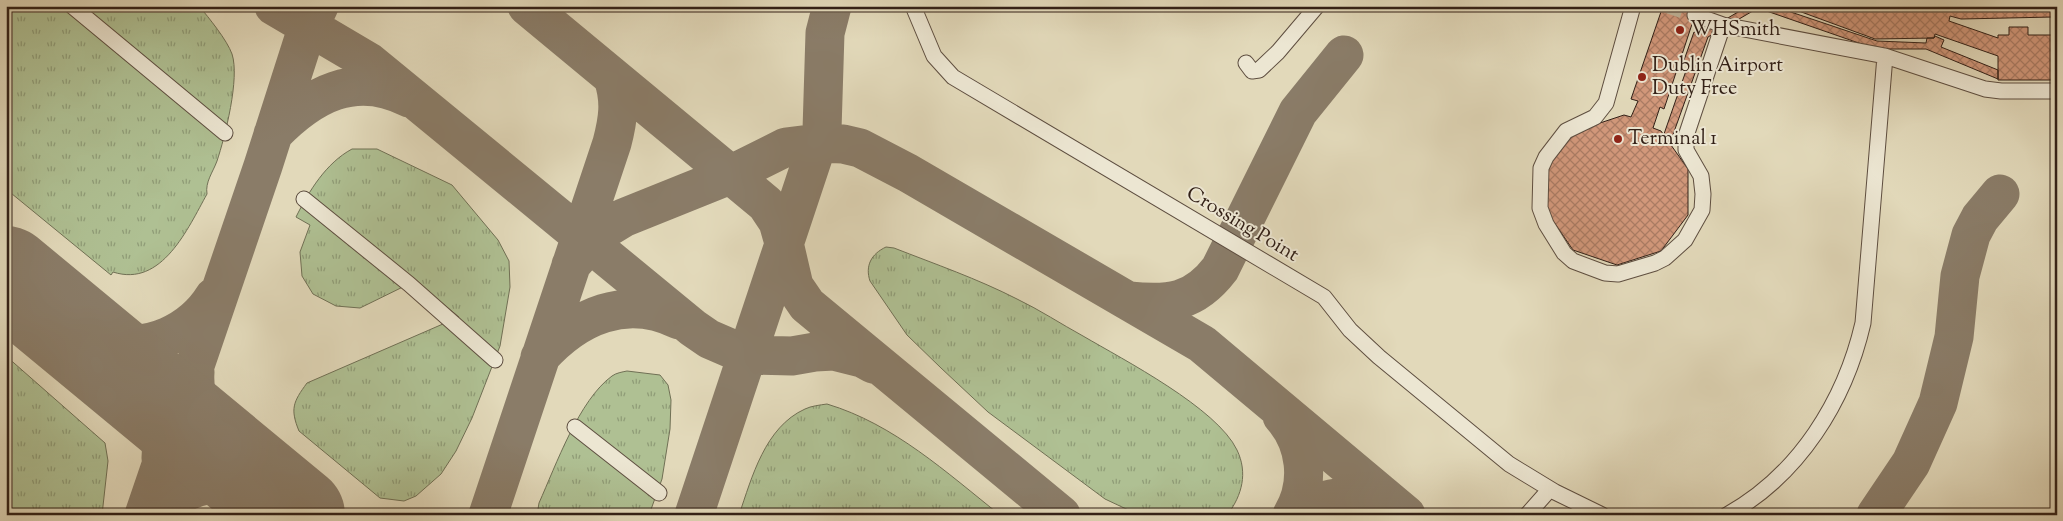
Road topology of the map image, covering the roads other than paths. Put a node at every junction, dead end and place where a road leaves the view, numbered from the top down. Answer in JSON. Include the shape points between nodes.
{"nodes":[{"id":1,"x":72,"y":6,"type":"edge"},
{"id":2,"x":913,"y":6,"type":"edge"},
{"id":3,"x":1317,"y":6,"type":"edge"},
{"id":4,"x":1634,"y":6,"type":"edge"},
{"id":5,"x":1695,"y":15,"type":"tunnel mouth"},
{"id":6,"x":1723,"y":25,"type":"junction"},
{"id":7,"x":1885,"y":56,"type":"junction"},
{"id":8,"x":1246,"y":63,"type":"dead end"},
{"id":9,"x":2057,"y":91,"type":"edge"},
{"id":10,"x":225,"y":133,"type":"dead end"},
{"id":11,"x":304,"y":199,"type":"dead end"},
{"id":12,"x":495,"y":360,"type":"dead end"},
{"id":13,"x":575,"y":426,"type":"dead end"},
{"id":14,"x":1550,"y":489,"type":"junction"},
{"id":15,"x":659,"y":493,"type":"dead end"},
{"id":16,"x":1527,"y":515,"type":"edge"},
{"id":17,"x":1602,"y":515,"type":"edge"},
{"id":18,"x":1727,"y":515,"type":"edge"}],
"edges":[{"from":1,"to":10,"type":"lane"},
{"from":2,"to":14,"type":"lane","name":"Crossing Point","via":[[934,56],[953,77],[1324,297],[1350,330],[1379,357],[1509,464]]},
{"from":3,"to":8,"type":"lane","via":[[1259,70],[1252,71]]},
{"from":4,"to":6,"type":"lane","via":[[1606,104],[1595,117],[1566,132],[1546,157],[1542,168],[1540,208],[1546,224],[1564,253],[1573,261],[1606,273],[1618,274],[1665,258],[1685,240],[1702,210],[1704,194],[1700,176],[1686,150],[1686,136]]},
{"from":5,"to":6,"type":"lane"},
{"from":6,"to":7,"type":"lane"},
{"from":7,"to":9,"type":"lane","via":[[1985,89]]},
{"from":7,"to":18,"type":"lane","via":[[1863,322],[1852,365],[1833,404],[1800,454],[1782,474]]},
{"from":11,"to":12,"type":"lane"},
{"from":13,"to":15,"type":"lane"},
{"from":14,"to":16,"type":"lane"},
{"from":14,"to":17,"type":"lane"}]}
